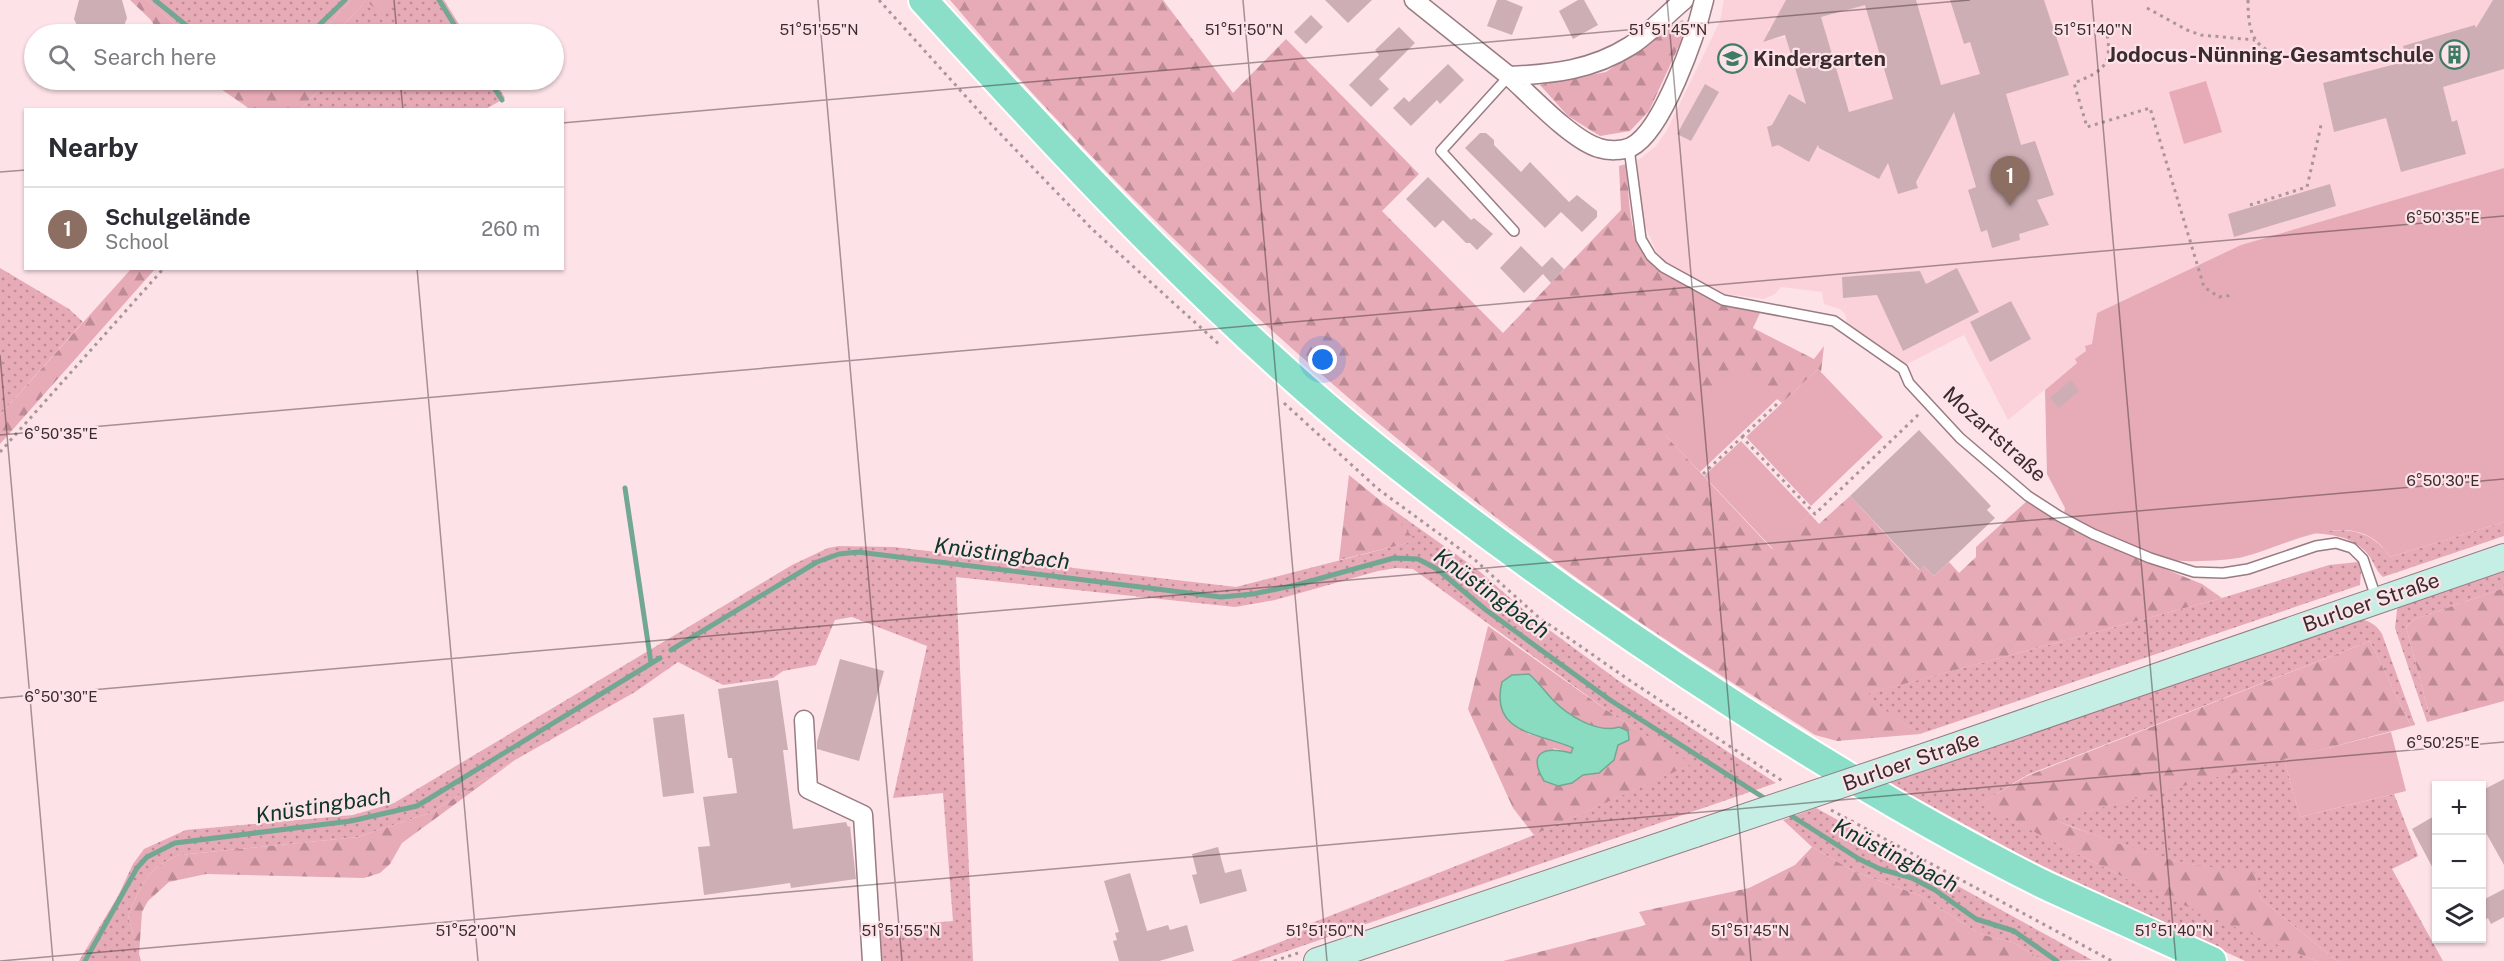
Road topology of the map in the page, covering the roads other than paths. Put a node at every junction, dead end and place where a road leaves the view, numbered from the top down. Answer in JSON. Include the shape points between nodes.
{"nodes":[{"id":1,"x":923,"y":0,"type":"edge"},
{"id":2,"x":1414,"y":0,"type":"edge"},
{"id":3,"x":1684,"y":0,"type":"edge"},
{"id":4,"x":1704,"y":0,"type":"edge"},
{"id":5,"x":1509,"y":76,"type":"junction"},
{"id":6,"x":1629,"y":148,"type":"junction"},
{"id":7,"x":1514,"y":231,"type":"dead end"},
{"id":8,"x":2504,"y":557,"type":"edge"},
{"id":9,"x":2377,"y":600,"type":"junction"},
{"id":10,"x":804,"y":720,"type":"dead end"},
{"id":11,"x":872,"y":961,"type":"edge"},
{"id":12,"x":1317,"y":961,"type":"edge"},
{"id":13,"x":2212,"y":961,"type":"edge"}],
"edges":[{"from":1,"to":13,"type":"main road","via":[[1058,148],[1218,308],[1348,425],[1497,543],[1662,659],[1900,807],[2046,885]]},
{"from":2,"to":5,"type":"street"},
{"from":3,"to":5,"type":"street","via":[[1632,45],[1599,63],[1558,74]]},
{"from":4,"to":6,"type":"street","via":[[1666,101],[1640,141]]},
{"from":5,"to":6,"type":"street","via":[[1586,141],[1609,150]]},
{"from":5,"to":7,"type":"lane","via":[[1441,151]]},
{"from":6,"to":9,"type":"lane","name":"Mozartstraße","via":[[1641,238],[1663,267],[1723,300],[1834,321],[1903,369],[1909,382],[1960,438],[2028,496],[2093,534],[2194,572],[2248,569],[2336,543],[2352,548],[2364,559]]},
{"from":8,"to":9,"type":"main road","name":"Burloer Straße"},
{"from":9,"to":12,"type":"main road","name":"Burloer Straße","bridge":true},
{"from":10,"to":11,"type":"street","via":[[808,789],[863,815]]}]}
